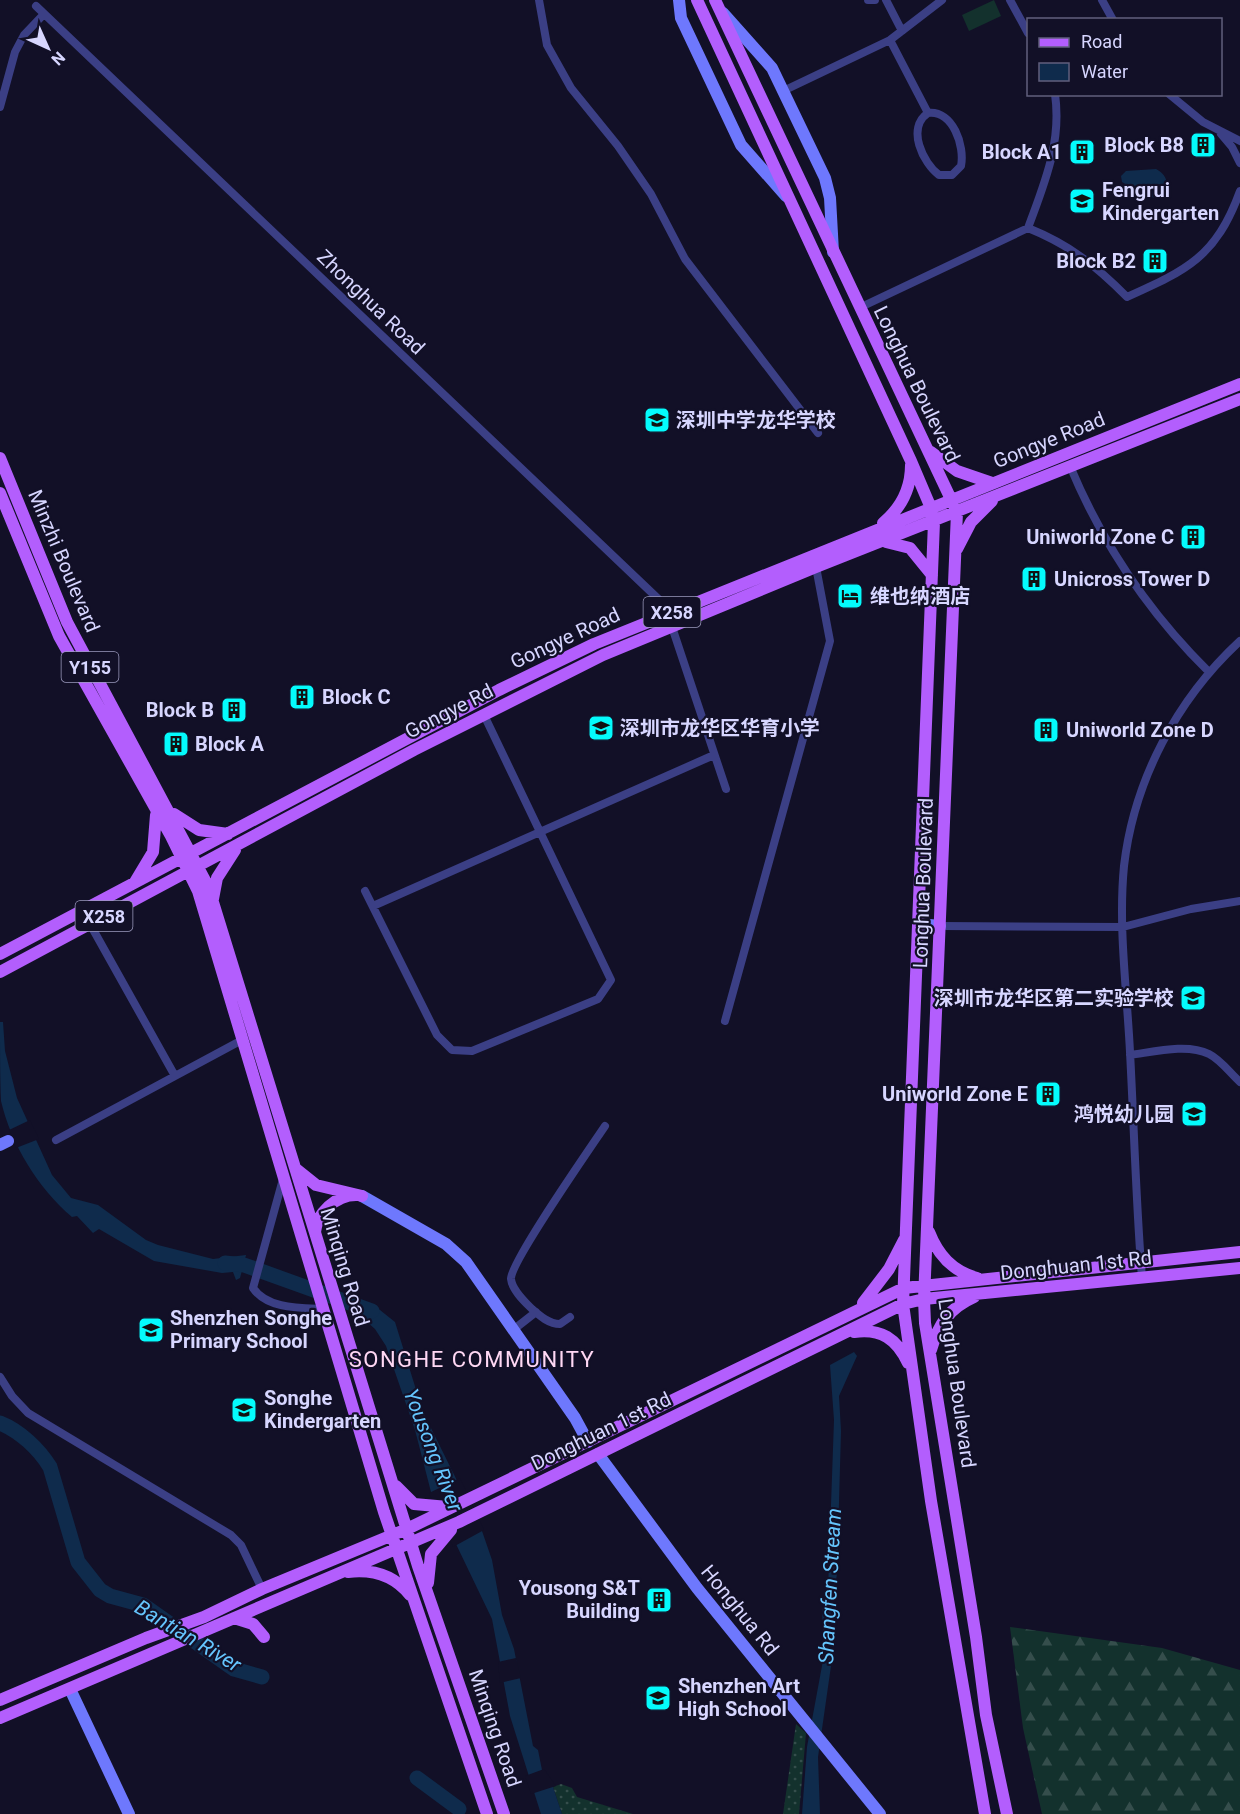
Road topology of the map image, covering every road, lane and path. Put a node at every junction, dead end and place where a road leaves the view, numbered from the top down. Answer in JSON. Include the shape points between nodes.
{"nodes":[{"id":1,"x":539,"y":0,"type":"edge"},
{"id":2,"x":679,"y":0,"type":"edge"},
{"id":3,"x":697,"y":0,"type":"edge"},
{"id":4,"x":868,"y":0,"type":"edge"},
{"id":5,"x":875,"y":0,"type":"edge"},
{"id":6,"x":886,"y":0,"type":"edge"},
{"id":7,"x":942,"y":0,"type":"edge"},
{"id":8,"x":1010,"y":0,"type":"edge"},
{"id":9,"x":1102,"y":0,"type":"edge"},
{"id":10,"x":717,"y":4,"type":"edge"},
{"id":11,"x":36,"y":6,"type":"dead end"},
{"id":12,"x":44,"y":14,"type":"junction"},
{"id":13,"x":1112,"y":18,"type":"edge"},
{"id":14,"x":1027,"y":30,"type":"edge"},
{"id":15,"x":902,"y":31,"type":"junction"},
{"id":16,"x":890,"y":40,"type":"junction"},
{"id":17,"x":783,"y":91,"type":"junction"},
{"id":18,"x":1055,"y":96,"type":"edge"},
{"id":19,"x":1172,"y":96,"type":"edge"},
{"id":20,"x":0,"y":107,"type":"edge"},
{"id":21,"x":928,"y":113,"type":"junction"},
{"id":22,"x":1219,"y":131,"type":"junction"},
{"id":23,"x":1240,"y":141,"type":"edge"},
{"id":24,"x":1240,"y":163,"type":"edge"},
{"id":25,"x":1240,"y":193,"type":"edge"},
{"id":26,"x":789,"y":200,"type":"junction"},
{"id":27,"x":1028,"y":228,"type":"junction"},
{"id":28,"x":833,"y":253,"type":"junction"},
{"id":29,"x":859,"y":308,"type":"junction"},
{"id":30,"x":1240,"y":384,"type":"edge"},
{"id":31,"x":1240,"y":399,"type":"edge"},
{"id":32,"x":818,"y":433,"type":"dead end"},
{"id":33,"x":922,"y":442,"type":"junction"},
{"id":34,"x":0,"y":458,"type":"edge"},
{"id":35,"x":910,"y":461,"type":"junction"},
{"id":36,"x":1070,"y":466,"type":"junction"},
{"id":37,"x":992,"y":483,"type":"junction"},
{"id":38,"x":1013,"y":489,"type":"junction"},
{"id":39,"x":0,"y":493,"type":"edge"},
{"id":40,"x":951,"y":500,"type":"junction"},
{"id":41,"x":931,"y":508,"type":"junction"},
{"id":42,"x":957,"y":512,"type":"junction"},
{"id":43,"x":934,"y":522,"type":"junction"},
{"id":44,"x":876,"y":529,"type":"junction"},
{"id":45,"x":881,"y":542,"type":"junction"},
{"id":46,"x":955,"y":553,"type":"junction"},
{"id":47,"x":816,"y":567,"type":"junction"},
{"id":48,"x":932,"y":576,"type":"junction"},
{"id":49,"x":672,"y":612,"type":"junction"},
{"id":50,"x":672,"y":627,"type":"junction"},
{"id":51,"x":1240,"y":641,"type":"edge"},
{"id":52,"x":1209,"y":672,"type":"junction"},
{"id":53,"x":484,"y":715,"type":"junction"},
{"id":54,"x":714,"y":755,"type":"junction"},
{"id":55,"x":726,"y":789,"type":"dead end"},
{"id":56,"x":160,"y":807,"type":"junction"},
{"id":57,"x":540,"y":832,"type":"junction"},
{"id":58,"x":233,"y":833,"type":"junction"},
{"id":59,"x":239,"y":845,"type":"junction"},
{"id":60,"x":188,"y":857,"type":"junction"},
{"id":61,"x":194,"y":869,"type":"junction"},
{"id":62,"x":126,"y":890,"type":"junction"},
{"id":63,"x":365,"y":891,"type":"dead end"},
{"id":64,"x":1240,"y":901,"type":"edge"},
{"id":65,"x":213,"y":903,"type":"junction"},
{"id":66,"x":373,"y":906,"type":"junction"},
{"id":67,"x":90,"y":924,"type":"junction"},
{"id":68,"x":919,"y":924,"type":"junction"},
{"id":69,"x":940,"y":926,"type":"junction"},
{"id":70,"x":1124,"y":927,"type":"junction"},
{"id":71,"x":2,"y":953,"type":"edge"},
{"id":72,"x":5,"y":969,"type":"edge"},
{"id":73,"x":724,"y":1021,"type":"dead end"},
{"id":74,"x":242,"y":1040,"type":"junction"},
{"id":75,"x":1130,"y":1055,"type":"junction"},
{"id":76,"x":175,"y":1076,"type":"junction"},
{"id":77,"x":1240,"y":1082,"type":"edge"},
{"id":78,"x":605,"y":1126,"type":"dead end"},
{"id":79,"x":56,"y":1140,"type":"dead end"},
{"id":80,"x":293,"y":1165,"type":"junction"},
{"id":81,"x":284,"y":1179,"type":"junction"},
{"id":82,"x":362,"y":1196,"type":"junction"},
{"id":83,"x":927,"y":1224,"type":"junction"},
{"id":84,"x":314,"y":1233,"type":"junction"},
{"id":85,"x":906,"y":1235,"type":"junction"},
{"id":86,"x":1240,"y":1252,"type":"edge"},
{"id":87,"x":1140,"y":1262,"type":"junction"},
{"id":88,"x":1240,"y":1268,"type":"edge"},
{"id":89,"x":1142,"y":1278,"type":"junction"},
{"id":90,"x":981,"y":1279,"type":"junction"},
{"id":91,"x":924,"y":1285,"type":"junction"},
{"id":92,"x":904,"y":1288,"type":"junction"},
{"id":93,"x":982,"y":1293,"type":"junction"},
{"id":94,"x":924,"y":1299,"type":"junction"},
{"id":95,"x":903,"y":1304,"type":"junction"},
{"id":96,"x":858,"y":1308,"type":"junction"},
{"id":97,"x":323,"y":1309,"type":"junction"},
{"id":98,"x":536,"y":1312,"type":"junction"},
{"id":99,"x":570,"y":1317,"type":"dead end"},
{"id":100,"x":861,"y":1328,"type":"junction"},
{"id":101,"x":513,"y":1330,"type":"junction"},
{"id":102,"x":930,"y":1354,"type":"junction"},
{"id":103,"x":912,"y":1372,"type":"junction"},
{"id":104,"x":1,"y":1379,"type":"edge"},
{"id":105,"x":588,"y":1442,"type":"junction"},
{"id":106,"x":598,"y":1454,"type":"junction"},
{"id":107,"x":392,"y":1480,"type":"junction"},
{"id":108,"x":433,"y":1511,"type":"junction"},
{"id":109,"x":406,"y":1529,"type":"junction"},
{"id":110,"x":443,"y":1533,"type":"junction"},
{"id":111,"x":392,"y":1535,"type":"junction"},
{"id":112,"x":411,"y":1544,"type":"junction"},
{"id":113,"x":396,"y":1549,"type":"junction"},
{"id":114,"x":335,"y":1575,"type":"junction"},
{"id":115,"x":262,"y":1589,"type":"junction"},
{"id":116,"x":428,"y":1593,"type":"junction"},
{"id":117,"x":413,"y":1600,"type":"junction"},
{"id":118,"x":234,"y":1618,"type":"junction"},
{"id":119,"x":264,"y":1637,"type":"dead end"},
{"id":120,"x":70,"y":1689,"type":"junction"},
{"id":121,"x":0,"y":1700,"type":"edge"},
{"id":122,"x":0,"y":1719,"type":"edge"},
{"id":123,"x":129,"y":1814,"type":"edge"},
{"id":124,"x":487,"y":1814,"type":"edge"},
{"id":125,"x":504,"y":1814,"type":"edge"},
{"id":126,"x":880,"y":1814,"type":"edge"},
{"id":127,"x":985,"y":1814,"type":"edge"},
{"id":128,"x":1007,"y":1814,"type":"edge"}],
"edges":[{"from":1,"to":32,"type":"street","via":[[548,45],[571,88],[651,194],[685,259]]},
{"from":2,"to":26,"type":"street","via":[[681,18],[741,145]]},
{"from":3,"to":26,"type":"main road","name":"Longhua Boulevard"},
{"from":4,"to":5,"type":"street"},
{"from":6,"to":15,"type":"street"},
{"from":7,"to":15,"type":"street"},
{"from":8,"to":14,"type":"street"},
{"from":9,"to":13,"type":"street"},
{"from":10,"to":17,"type":"street","via":[[766,60]]},
{"from":10,"to":28,"type":"main road","name":"Longhua Boulevard"},
{"from":11,"to":12,"type":"street","name":"Zhonghua Road"},
{"from":12,"to":20,"type":"street","via":[[24,35],[15,52]]},
{"from":12,"to":49,"type":"street","name":"Zhonghua Road"},
{"from":15,"to":16,"type":"street"},
{"from":16,"to":17,"type":"street"},
{"from":16,"to":21,"type":"street"},
{"from":17,"to":28,"type":"street","via":[[825,178]]},
{"from":18,"to":27,"type":"street","via":[[1054,154]]},
{"from":19,"to":22,"type":"street"},
{"from":21,"to":21,"type":"street","via":[[943,117],[959,139],[963,152],[961,166],[952,175],[939,175],[922,154],[919,127]]},
{"from":22,"to":23,"type":"street"},
{"from":22,"to":24,"type":"street"},
{"from":25,"to":27,"type":"street","via":[[1200,259],[1176,275],[1127,297],[1073,249]]},
{"from":26,"to":35,"type":"main road","name":"Longhua Boulevard"},
{"from":27,"to":29,"type":"street"},
{"from":28,"to":29,"type":"main road","name":"Longhua Boulevard"},
{"from":29,"to":33,"type":"main road","name":"Longhua Boulevard"},
{"from":30,"to":37,"type":"main road","name":"Gongye Road","number":"X258"},
{"from":31,"to":36,"type":"main road","name":"Gongye Road","number":"X258"},
{"from":33,"to":37,"type":"main road","via":[[957,471]]},
{"from":33,"to":40,"type":"main road","name":"Longhua Boulevard"},
{"from":34,"to":56,"type":"main road","name":"Minzhi Boulevard","number":"Y155","via":[[72,632]]},
{"from":35,"to":41,"type":"main road","name":"Longhua Boulevard"},
{"from":35,"to":44,"type":"main road","via":[[910,479],[902,501]]},
{"from":36,"to":38,"type":"main road","name":"Gongye Road","number":"X258"},
{"from":36,"to":52,"type":"street","via":[[1096,523],[1128,577],[1166,627]]},
{"from":37,"to":40,"type":"main road","name":"Gongye Road","number":"X258"},
{"from":38,"to":42,"type":"main road","name":"Gongye Road","number":"X258"},
{"from":38,"to":46,"type":"main road","via":[[978,514]]},
{"from":39,"to":56,"type":"main road","name":"Minzhi Boulevard","number":"Y155","via":[[59,636]]},
{"from":40,"to":41,"type":"main road","name":"Gongye Road","number":"X258"},
{"from":40,"to":42,"type":"main road","name":"Longhua Boulevard"},
{"from":41,"to":43,"type":"main road","name":"Longhua Boulevard"},
{"from":41,"to":44,"type":"main road","name":"Gongye Road","number":"X258"},
{"from":42,"to":43,"type":"main road","name":"Gongye Road","number":"X258"},
{"from":42,"to":46,"type":"main road","name":"Longhua Boulevard"},
{"from":43,"to":45,"type":"main road","name":"Gongye Rd","number":"X258"},
{"from":43,"to":48,"type":"main road","name":"Longhua Boulevard"},
{"from":44,"to":49,"type":"main road","name":"Gongye Road","number":"X258"},
{"from":45,"to":47,"type":"main road","name":"Gongye Rd","number":"X258"},
{"from":45,"to":48,"type":"main road","via":[[910,548]]},
{"from":46,"to":69,"type":"main road","name":"Longhua Boulevard"},
{"from":47,"to":50,"type":"main road","name":"Gongye Rd","number":"X258"},
{"from":47,"to":73,"type":"street","via":[[830,641]]},
{"from":48,"to":68,"type":"main road","name":"Longhua Boulevard"},
{"from":49,"to":50,"type":"street"},
{"from":49,"to":58,"type":"main road","name":"Gongye Road","number":"X258","via":[[547,666]]},
{"from":50,"to":53,"type":"main road","name":"Gongye Rd","number":"X258","via":[[603,655]]},
{"from":50,"to":54,"type":"street"},
{"from":51,"to":52,"type":"street"},
{"from":52,"to":70,"type":"street","via":[[1171,727],[1145,780],[1124,867]]},
{"from":53,"to":57,"type":"street"},
{"from":53,"to":59,"type":"main road","name":"Gongye Rd","number":"X258"},
{"from":54,"to":55,"type":"street"},
{"from":54,"to":57,"type":"street"},
{"from":56,"to":58,"type":"main road","via":[[199,830],[221,835]]},
{"from":56,"to":60,"type":"main road","name":"Minzhi Boulevard","number":"Y155"},
{"from":56,"to":62,"type":"main road","via":[[153,852]]},
{"from":57,"to":66,"type":"street"},
{"from":57,"to":66,"type":"street","via":[[612,980],[598,999],[472,1051],[452,1050],[437,1035]]},
{"from":58,"to":60,"type":"main road","name":"Gongye Road","number":"X258"},
{"from":59,"to":61,"type":"main road","name":"Gongye Rd","number":"X258"},
{"from":59,"to":65,"type":"main road","via":[[217,878]]},
{"from":60,"to":61,"type":"main road","name":"Minzhi Boulevard","number":"Y155"},
{"from":60,"to":62,"type":"main road","name":"Gongye Road","number":"X258"},
{"from":61,"to":65,"type":"main road","name":"Minqing Road"},
{"from":61,"to":67,"type":"main road","name":"Gongye Rd","number":"X258"},
{"from":61,"to":74,"type":"main road","name":"Minqing Road"},
{"from":62,"to":71,"type":"main road","number":"X258"},
{"from":63,"to":66,"type":"street"},
{"from":64,"to":70,"type":"street"},
{"from":65,"to":80,"type":"main road","name":"Minqing Road"},
{"from":67,"to":72,"type":"main road","name":"Gongye Rd","number":"X258"},
{"from":67,"to":76,"type":"street"},
{"from":68,"to":69,"type":"street"},
{"from":68,"to":85,"type":"main road","name":"Longhua Boulevard"},
{"from":69,"to":70,"type":"street"},
{"from":69,"to":83,"type":"main road","name":"Longhua Boulevard"},
{"from":70,"to":75,"type":"street"},
{"from":74,"to":76,"type":"street"},
{"from":74,"to":81,"type":"main road","name":"Minqing Road"},
{"from":75,"to":77,"type":"street","via":[[1201,1051],[1216,1059]]},
{"from":75,"to":87,"type":"street"},
{"from":76,"to":79,"type":"street"},
{"from":78,"to":98,"type":"street","via":[[539,1226],[512,1275],[517,1291]]},
{"from":80,"to":82,"type":"main road","via":[[309,1182]]},
{"from":80,"to":84,"type":"main road","name":"Minqing Road"},
{"from":81,"to":97,"type":"main road","name":"Minqing Road"},
{"from":81,"to":97,"type":"street","via":[[253,1283],[256,1292],[274,1303]]},
{"from":82,"to":84,"type":"main road","via":[[345,1196],[332,1204]]},
{"from":82,"to":101,"type":"street","via":[[453,1249]]},
{"from":83,"to":90,"type":"main road","via":[[944,1259],[952,1267]]},
{"from":83,"to":91,"type":"main road","name":"Longhua Boulevard"},
{"from":84,"to":107,"type":"main road","name":"Minqing Road"},
{"from":85,"to":92,"type":"main road","name":"Longhua Boulevard"},
{"from":85,"to":96,"type":"main road","via":[[883,1279]]},
{"from":86,"to":87,"type":"main road","name":"Donghuan 1st Rd"},
{"from":87,"to":89,"type":"street"},
{"from":87,"to":90,"type":"main road","name":"Donghuan 1st Rd"},
{"from":88,"to":89,"type":"main road","name":"Donghuan 1st Rd"},
{"from":89,"to":93,"type":"main road","name":"Donghuan 1st Rd"},
{"from":90,"to":91,"type":"main road","name":"Donghuan 1st Rd"},
{"from":91,"to":92,"type":"main road","name":"Donghuan 1st Rd"},
{"from":91,"to":94,"type":"main road","name":"Longhua Boulevard"},
{"from":92,"to":95,"type":"main road","name":"Longhua Boulevard"},
{"from":92,"to":96,"type":"main road","name":"Donghuan 1st Rd"},
{"from":93,"to":94,"type":"main road","name":"Donghuan 1st Rd"},
{"from":93,"to":102,"type":"main road","via":[[941,1322]]},
{"from":94,"to":95,"type":"main road","name":"Donghuan 1st Rd"},
{"from":94,"to":102,"type":"main road","name":"Longhua Boulevard"},
{"from":95,"to":100,"type":"main road","name":"Donghuan 1st Rd"},
{"from":95,"to":103,"type":"main road","name":"Longhua Boulevard"},
{"from":96,"to":105,"type":"main road","name":"Donghuan 1st Rd"},
{"from":97,"to":111,"type":"main road","name":"Minqing Road"},
{"from":98,"to":99,"type":"street","via":[[555,1324]]},
{"from":98,"to":101,"type":"street"},
{"from":100,"to":103,"type":"main road","via":[[893,1340]]},
{"from":100,"to":106,"type":"main road","name":"Donghuan 1st Rd"},
{"from":101,"to":105,"type":"street"},
{"from":102,"to":128,"type":"main road","name":"Longhua Boulevard","via":[[986,1715]]},
{"from":103,"to":127,"type":"main road","name":"Longhua Boulevard"},
{"from":104,"to":115,"type":"street","via":[[28,1413],[231,1535],[241,1545]]},
{"from":105,"to":108,"type":"main road","name":"Donghuan 1st Rd","via":[[454,1506]]},
{"from":106,"to":110,"type":"main road","name":"Donghuan 1st Rd"},
{"from":106,"to":126,"type":"street","name":"Honghua Rd","via":[[697,1588]]},
{"from":107,"to":108,"type":"main road","via":[[410,1502]]},
{"from":107,"to":109,"type":"main road","name":"Minqing Road"},
{"from":108,"to":109,"type":"main road","name":"Donghuan 1st Rd"},
{"from":109,"to":111,"type":"main road","name":"Donghuan 1st Rd"},
{"from":109,"to":112,"type":"main road","name":"Minqing Road"},
{"from":110,"to":112,"type":"main road","name":"Donghuan 1st Rd"},
{"from":110,"to":116,"type":"main road","via":[[429,1562]]},
{"from":111,"to":113,"type":"main road","name":"Minqing Road"},
{"from":111,"to":115,"type":"main road","name":"Donghuan 1st Rd"},
{"from":112,"to":113,"type":"main road","name":"Donghuan 1st Rd"},
{"from":112,"to":116,"type":"main road","name":"Minqing Road"},
{"from":113,"to":114,"type":"main road","name":"Donghuan 1st Rd"},
{"from":113,"to":117,"type":"main road","name":"Minqing Road"},
{"from":114,"to":117,"type":"main road","via":[[361,1571],[381,1574],[400,1584]]},
{"from":114,"to":118,"type":"main road","name":"Donghuan 1st Rd"},
{"from":115,"to":121,"type":"main road","name":"Donghuan 1st Rd","via":[[204,1617]]},
{"from":116,"to":125,"type":"main road","name":"Minqing Road"},
{"from":117,"to":124,"type":"main road","name":"Minqing Road"},
{"from":118,"to":119,"type":"main road","via":[[253,1624]]},
{"from":118,"to":120,"type":"main road","name":"Donghuan 1st Rd"},
{"from":120,"to":122,"type":"main road","name":"Donghuan 1st Rd"},
{"from":120,"to":123,"type":"street"}]}
